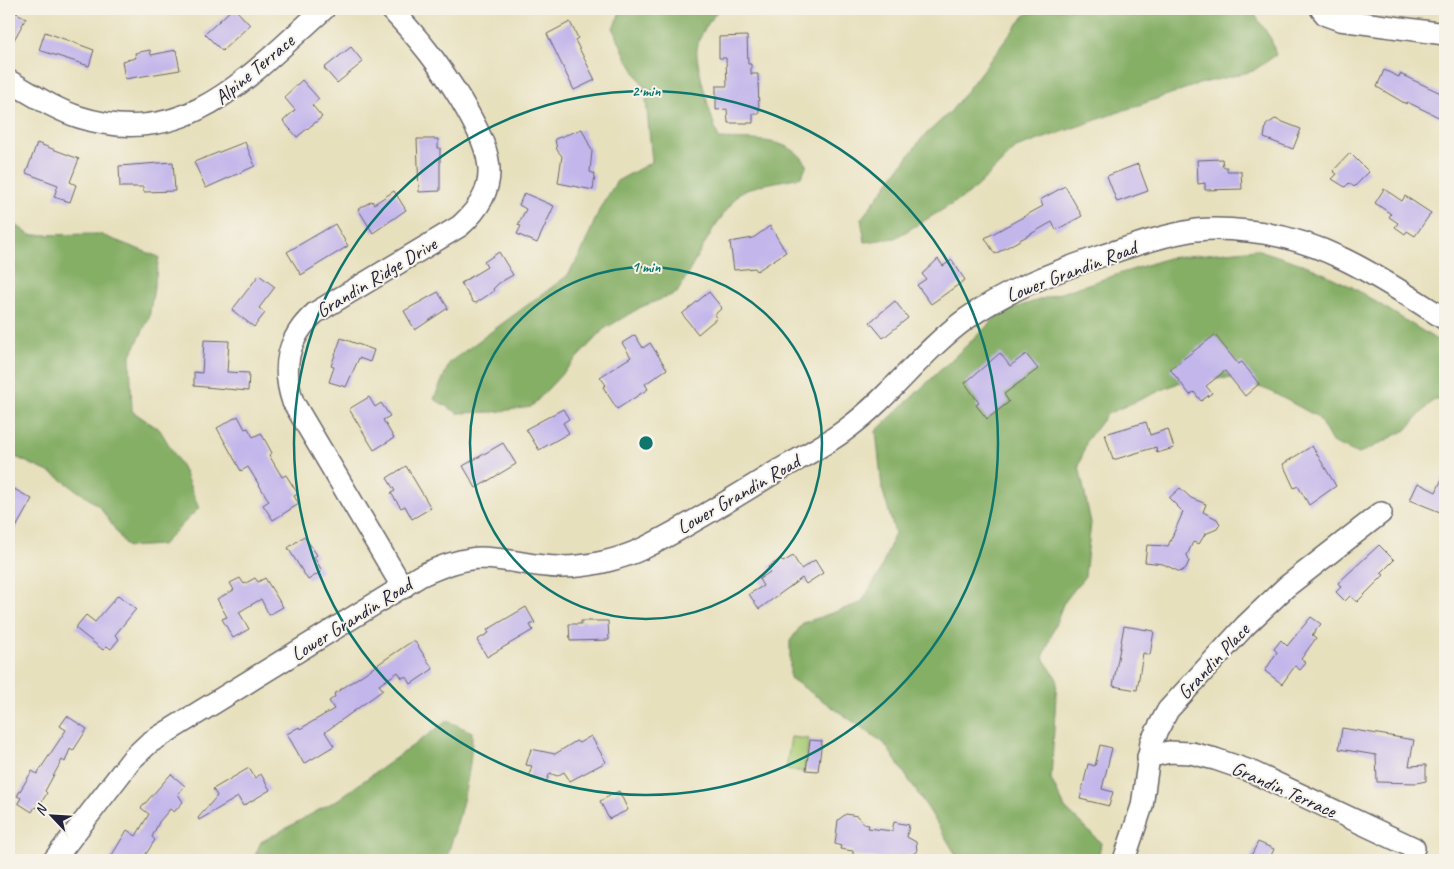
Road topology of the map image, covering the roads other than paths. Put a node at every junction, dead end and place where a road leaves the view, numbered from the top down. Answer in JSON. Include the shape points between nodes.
{"nodes":[{"id":1,"x":324,"y":9,"type":"edge"},
{"id":2,"x":392,"y":9,"type":"edge"},
{"id":3,"x":1321,"y":9,"type":"edge"},
{"id":4,"x":1445,"y":34,"type":"edge"},
{"id":5,"x":9,"y":81,"type":"edge"},
{"id":6,"x":1445,"y":319,"type":"edge"},
{"id":7,"x":1381,"y":513,"type":"dead end"},
{"id":8,"x":403,"y":588,"type":"junction"},
{"id":9,"x":1148,"y":757,"type":"junction"},
{"id":10,"x":1414,"y":848,"type":"dead end"},
{"id":11,"x":54,"y":860,"type":"edge"},
{"id":12,"x":1124,"y":860,"type":"edge"}],
"edges":[{"from":1,"to":5,"type":"street","name":"Alpine Terrace","via":[[229,94],[199,111],[173,120],[126,126],[99,122],[57,108]]},
{"from":2,"to":8,"type":"street","name":"Grandin Ridge Drive","via":[[440,64],[483,138],[490,165],[485,193],[471,217],[460,226],[305,322],[290,346],[286,374],[292,402]]},
{"from":3,"to":4,"type":"street","via":[[1326,15],[1340,20]]},
{"from":6,"to":8,"type":"street","name":"Lower Grandin Road","via":[[1360,265],[1298,240],[1265,232],[1231,229],[1178,234],[1074,265],[994,301],[939,340],[888,395],[844,431],[714,510],[642,549],[615,558],[559,567],[479,558],[459,561],[432,570]]},
{"from":7,"to":9,"type":"street","name":"Grandin Place","via":[[1286,588],[1245,626],[1168,710],[1157,727]]},
{"from":8,"to":11,"type":"street","name":"Lower Grandin Road","via":[[149,743],[132,759]]},
{"from":9,"to":10,"type":"street","name":"Grandin Terrace","via":[[1169,752],[1215,759],[1250,771]]},
{"from":9,"to":12,"type":"street","name":"Grandin Place","via":[[1142,806]]}]}
